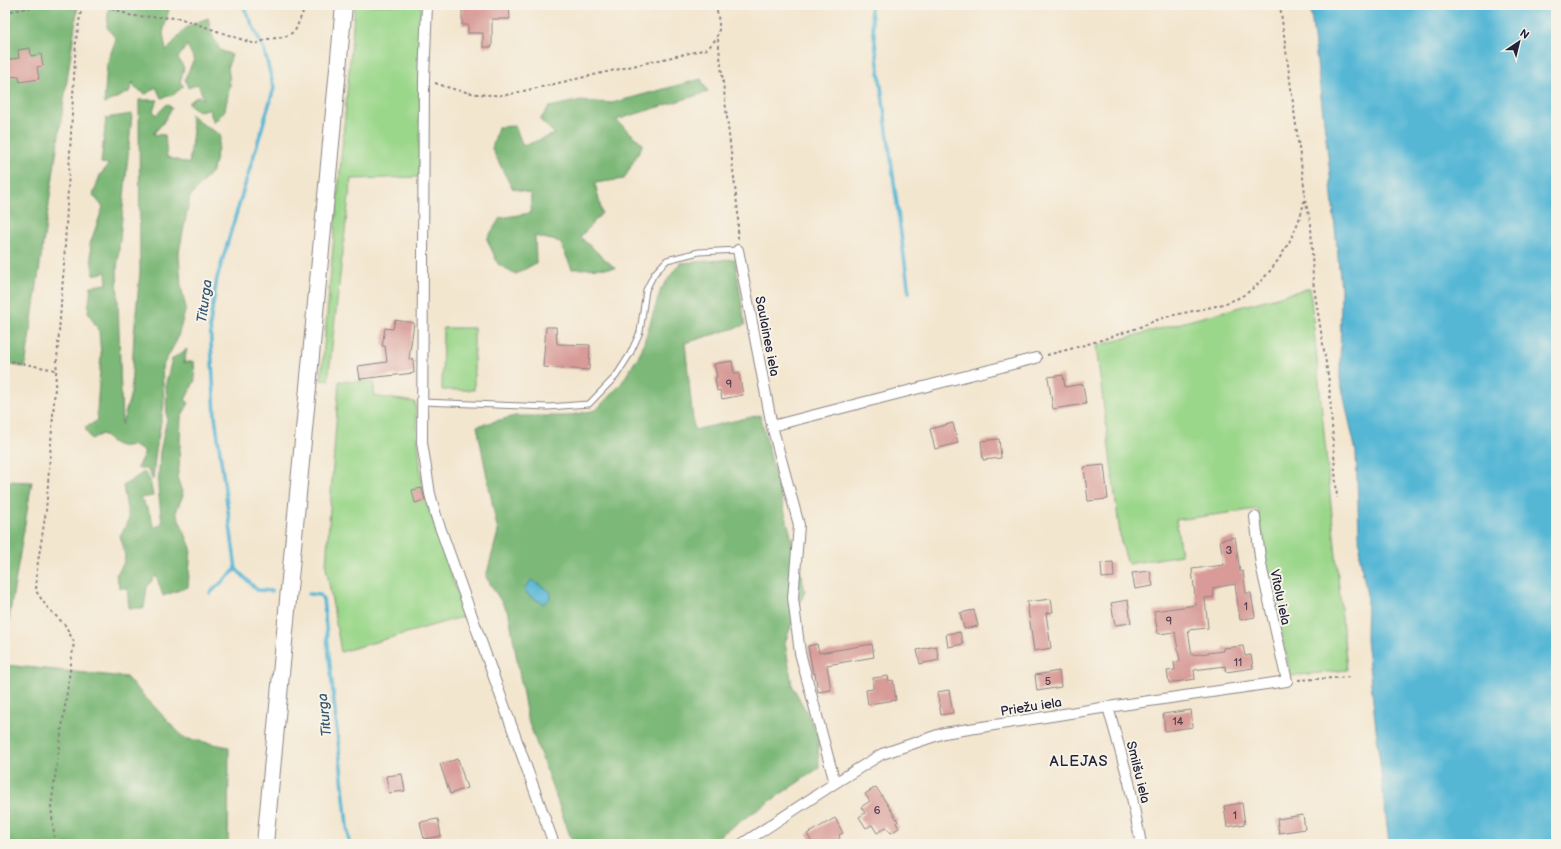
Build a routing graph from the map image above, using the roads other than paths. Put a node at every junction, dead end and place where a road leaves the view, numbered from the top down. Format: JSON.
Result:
{"nodes":[{"id":1,"x":344,"y":5,"type":"edge"},
{"id":2,"x":427,"y":5,"type":"edge"},
{"id":3,"x":738,"y":250,"type":"joint"},
{"id":4,"x":1036,"y":358,"type":"road end"},
{"id":5,"x":423,"y":402,"type":"junction"},
{"id":6,"x":772,"y":426,"type":"junction"},
{"id":7,"x":1254,"y":517,"type":"dead end"},
{"id":8,"x":1287,"y":681,"type":"joint"},
{"id":9,"x":1108,"y":706,"type":"junction"},
{"id":10,"x":835,"y":783,"type":"junction"},
{"id":11,"x":265,"y":844,"type":"edge"},
{"id":12,"x":554,"y":844,"type":"edge"},
{"id":13,"x":742,"y":844,"type":"edge"},
{"id":14,"x":1141,"y":844,"type":"edge"}],
"edges":[{"from":1,"to":11,"type":"main road"},
{"from":2,"to":5,"type":"street"},
{"from":3,"to":5,"type":"lane"},
{"from":3,"to":6,"type":"street","name":"Saulaines iela"},
{"from":4,"to":6,"type":"street"},
{"from":5,"to":12,"type":"street"},
{"from":6,"to":10,"type":"street","name":"Saulaines iela"},
{"from":7,"to":8,"type":"street","name":"Vītolu iela"},
{"from":8,"to":9,"type":"street","name":"Priežu iela"},
{"from":9,"to":10,"type":"street","name":"Priežu iela"},
{"from":9,"to":14,"type":"street","name":"Smilšu iela"},
{"from":10,"to":13,"type":"street","name":"Priežu iela"}]}
